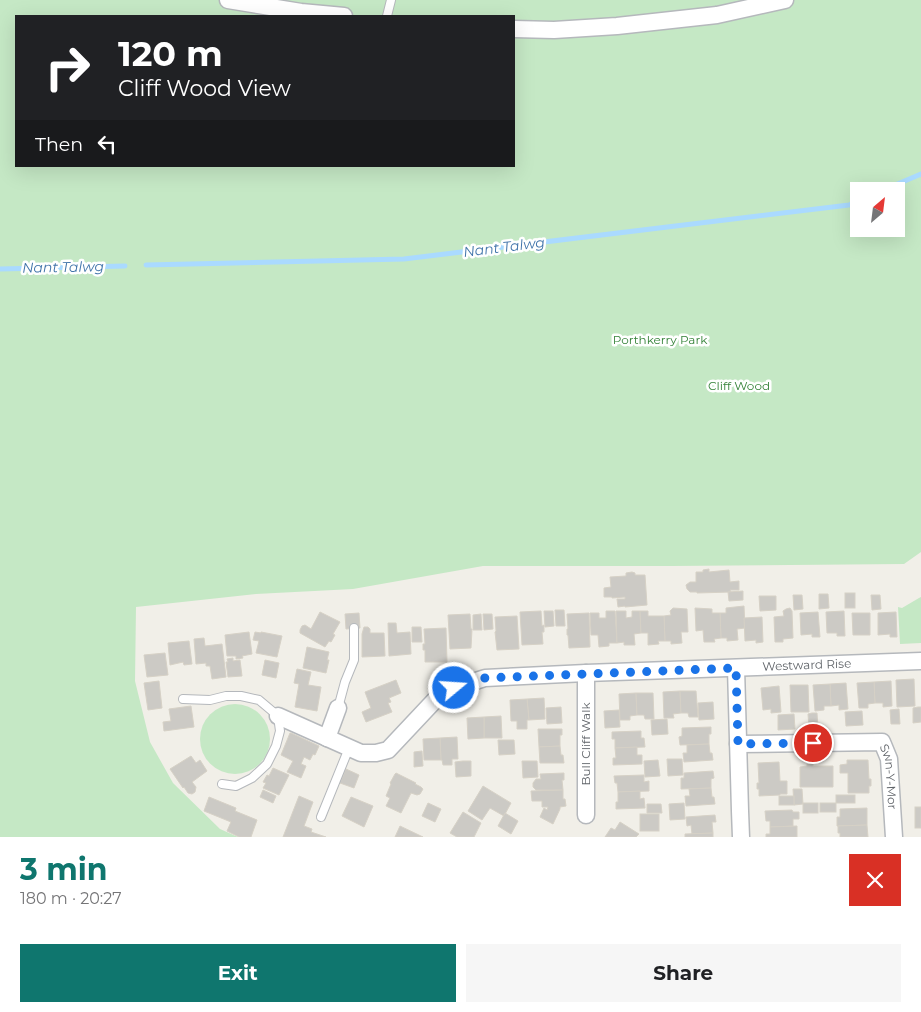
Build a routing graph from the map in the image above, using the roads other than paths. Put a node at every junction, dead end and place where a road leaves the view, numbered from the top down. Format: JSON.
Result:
{"nodes":[{"id":1,"x":228,"y":0,"type":"edge"},
{"id":2,"x":390,"y":0,"type":"edge"},
{"id":3,"x":785,"y":0,"type":"edge"},
{"id":4,"x":334,"y":15,"type":"edge"},
{"id":5,"x":387,"y":15,"type":"edge"},
{"id":6,"x":515,"y":29,"type":"edge"},
{"id":7,"x":354,"y":628,"type":"dead end"},
{"id":8,"x":921,"y":661,"type":"edge"},
{"id":9,"x":736,"y":668,"type":"junction"},
{"id":10,"x":586,"y":673,"type":"junction"},
{"id":11,"x":183,"y":700,"type":"dead end"},
{"id":12,"x":338,"y":708,"type":"joint"},
{"id":13,"x":278,"y":716,"type":"junction"},
{"id":14,"x":327,"y":738,"type":"junction"},
{"id":15,"x":738,"y":744,"type":"junction"},
{"id":16,"x":349,"y":748,"type":"junction"},
{"id":17,"x":222,"y":784,"type":"dead end"},
{"id":18,"x":586,"y":815,"type":"dead end"},
{"id":19,"x":322,"y":817,"type":"dead end"},
{"id":20,"x":741,"y":837,"type":"edge"},
{"id":21,"x":894,"y":837,"type":"edge"}],
"edges":[{"from":1,"to":4,"type":"street"},
{"from":2,"to":5,"type":"lane"},
{"from":3,"to":6,"type":"street"},
{"from":7,"to":12,"type":"lane"},
{"from":8,"to":9,"type":"street","name":"Westward Rise"},
{"from":9,"to":10,"type":"street","name":"Westward Rise"},
{"from":9,"to":15,"type":"street"},
{"from":10,"to":16,"type":"street","name":"Westward Rise"},
{"from":10,"to":18,"type":"street","name":"Bull Cliff Walk"},
{"from":11,"to":13,"type":"lane"},
{"from":12,"to":14,"type":"street"},
{"from":13,"to":14,"type":"street","name":"Westward Rise"},
{"from":13,"to":17,"type":"lane"},
{"from":14,"to":16,"type":"street","name":"Westward Rise"},
{"from":15,"to":20,"type":"street"},
{"from":15,"to":21,"type":"street","name":"Swn-Y-Mor"},
{"from":16,"to":19,"type":"lane"}]}
